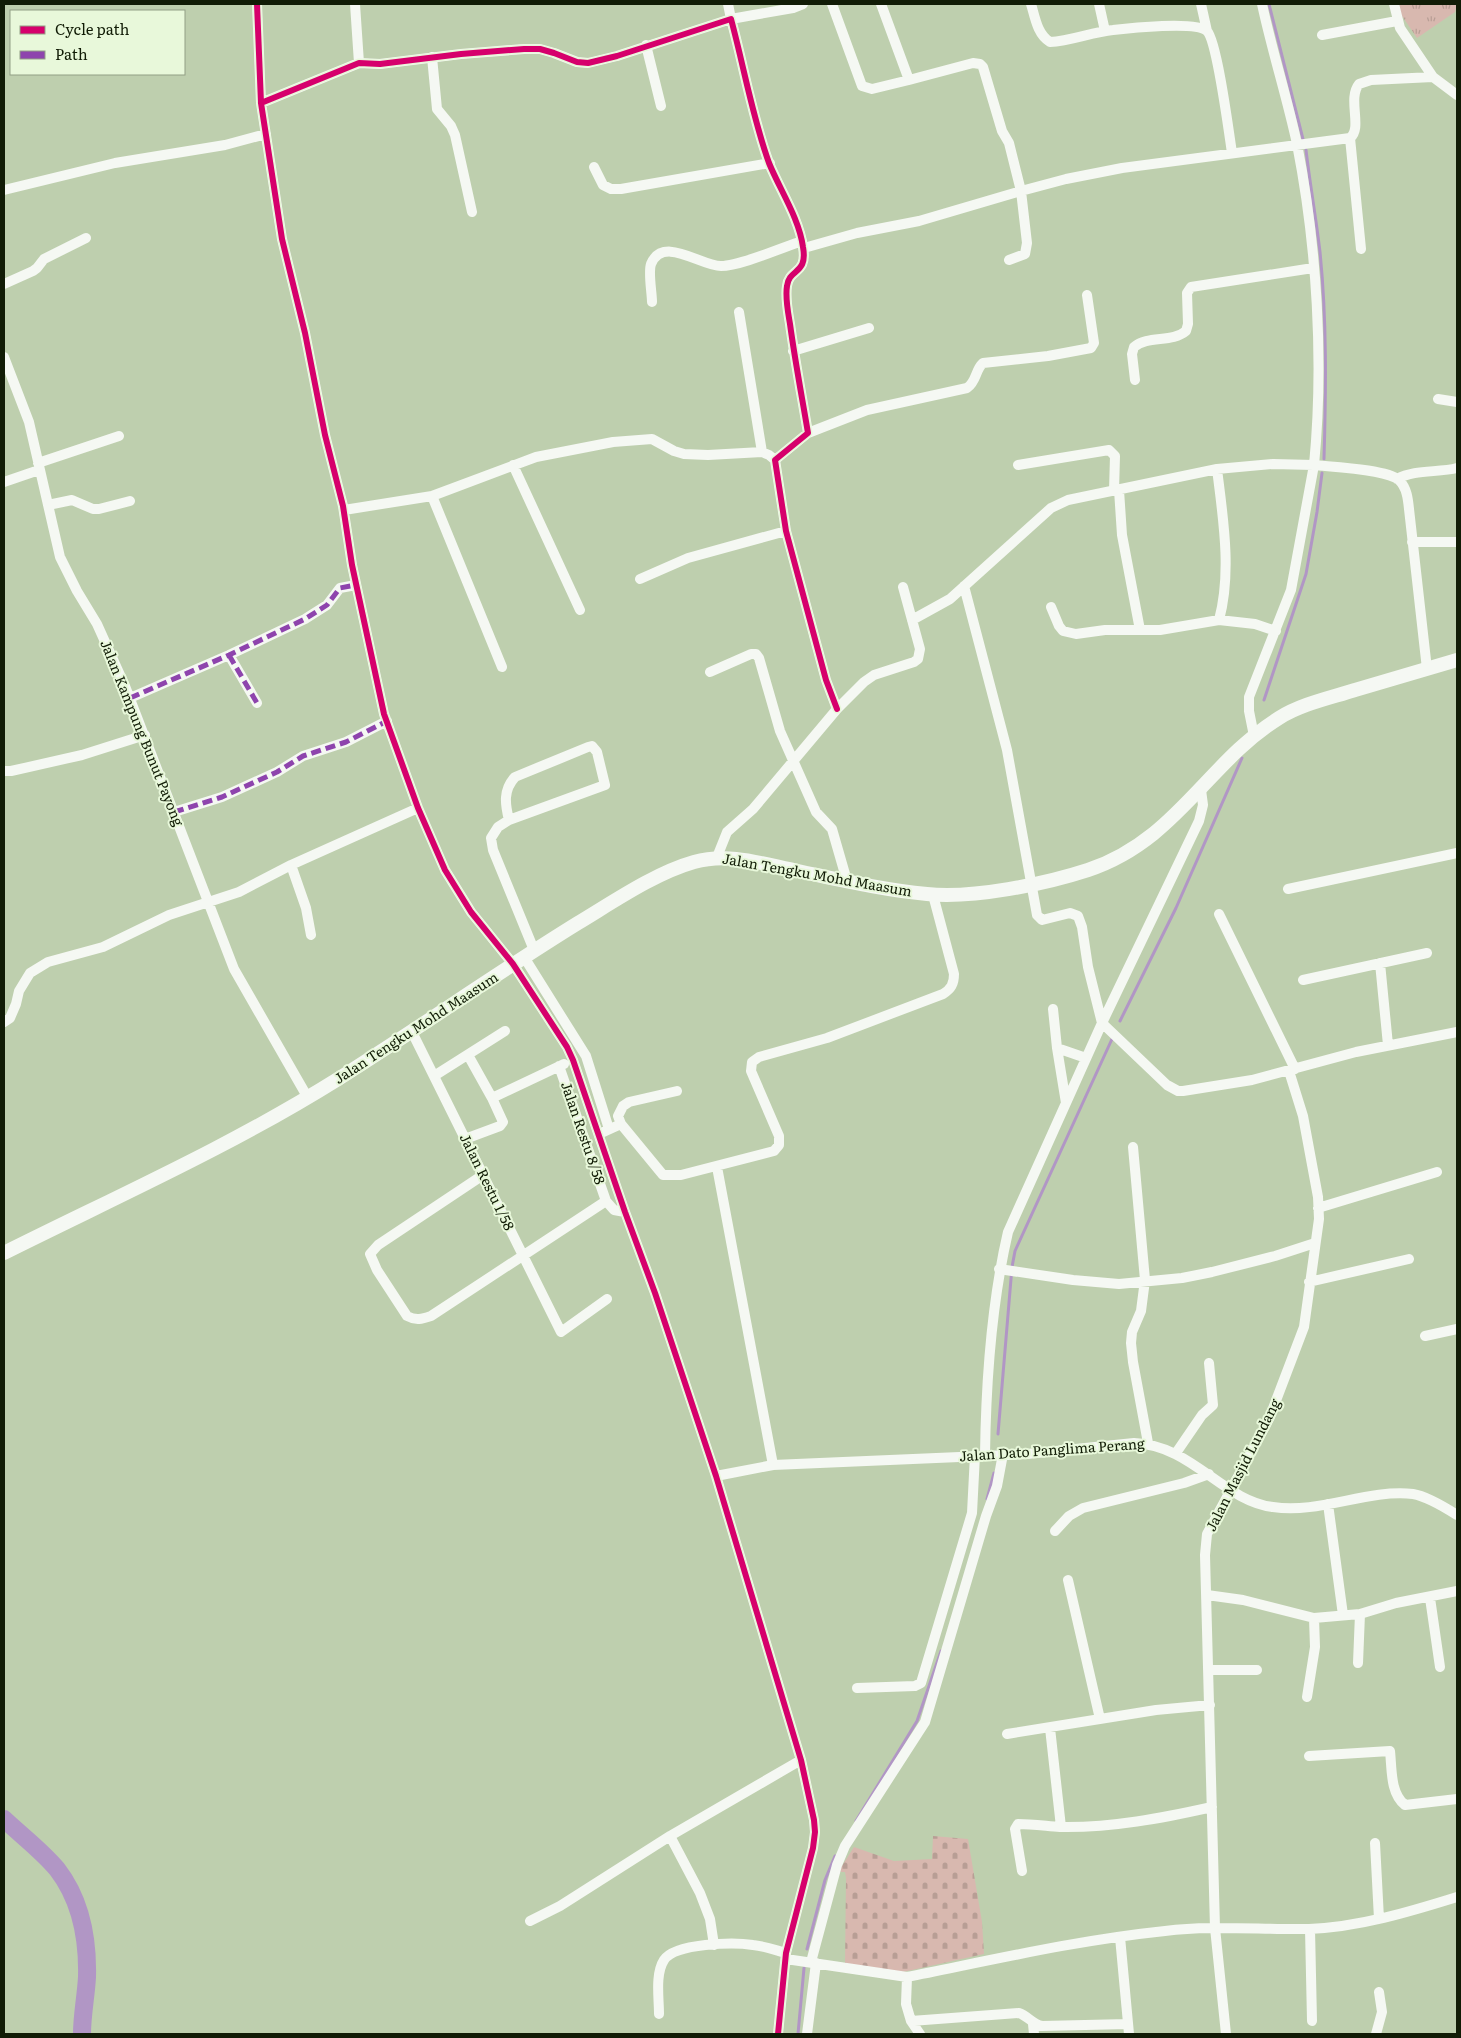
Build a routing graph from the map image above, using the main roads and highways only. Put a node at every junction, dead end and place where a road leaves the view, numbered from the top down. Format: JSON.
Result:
{"nodes":[{"id":1,"x":1457,"y":660,"type":"edge"},
{"id":2,"x":4,"y":1253,"type":"edge"}],
"edges":[{"from":1,"to":2,"type":"main road","name":"Jalan Tengku Mohd Maasum"}]}
